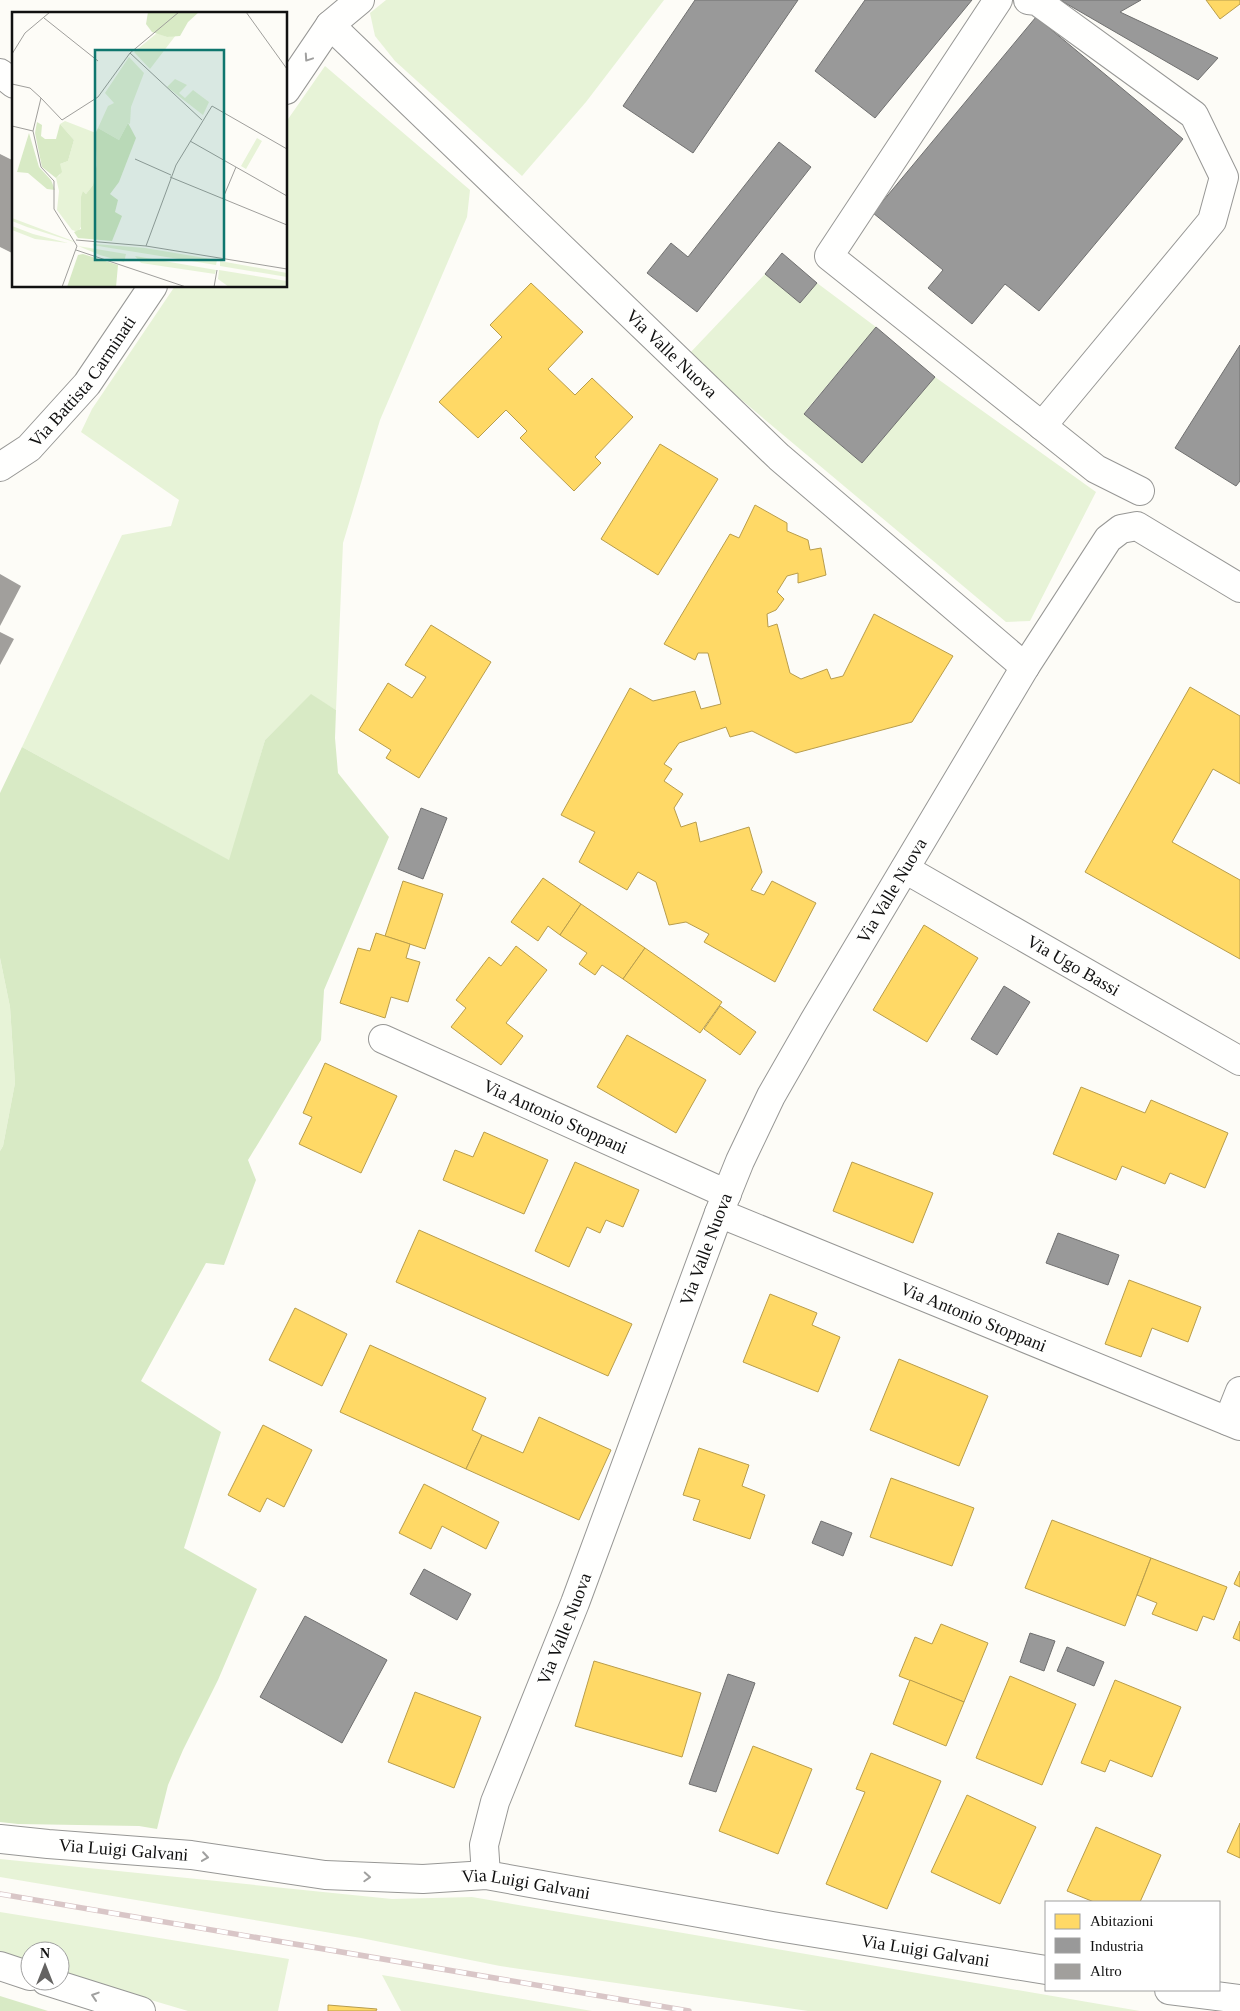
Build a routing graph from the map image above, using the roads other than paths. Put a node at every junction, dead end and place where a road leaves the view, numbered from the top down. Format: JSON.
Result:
{"nodes":[{"id":1,"x":360,"y":0,"type":"edge"},
{"id":2,"x":998,"y":0,"type":"edge"},
{"id":3,"x":1028,"y":0,"type":"edge"},
{"id":4,"x":330,"y":25,"type":"junction"},
{"id":5,"x":0,"y":73,"type":"edge"},
{"id":6,"x":12,"y":82,"type":"edge"},
{"id":7,"x":288,"y":87,"type":"edge"},
{"id":8,"x":152,"y":288,"type":"edge"},
{"id":9,"x":1042,"y":426,"type":"junction"},
{"id":10,"x":0,"y":467,"type":"edge"},
{"id":11,"x":1140,"y":491,"type":"dead end"},
{"id":12,"x":1240,"y":588,"type":"edge"},
{"id":13,"x":1025,"y":667,"type":"junction"},
{"id":14,"x":905,"y":870,"type":"junction"},
{"id":15,"x":383,"y":1039,"type":"dead end"},
{"id":16,"x":1240,"y":1062,"type":"edge"},
{"id":17,"x":723,"y":1204,"type":"junction"},
{"id":18,"x":1240,"y":1391,"type":"edge"},
{"id":19,"x":1234,"y":1424,"type":"edge"},
{"id":20,"x":0,"y":1838,"type":"edge"},
{"id":21,"x":486,"y":1875,"type":"junction"},
{"id":22,"x":0,"y":1966,"type":"edge"},
{"id":23,"x":1045,"y":1970,"type":"edge"},
{"id":24,"x":20,"y":1973,"type":"edge"},
{"id":25,"x":70,"y":1989,"type":"edge"},
{"id":26,"x":1179,"y":1998,"type":"edge"},
{"id":27,"x":1240,"y":1999,"type":"edge"},
{"id":28,"x":141,"y":2011,"type":"edge"}],
"edges":[{"from":1,"to":4,"type":"street"},
{"from":2,"to":9,"type":"street"},
{"from":3,"to":9,"type":"street"},
{"from":4,"to":7,"type":"street","one_way":true},
{"from":4,"to":13,"type":"street","name":"Via Valle Nuova"},
{"from":5,"to":6,"type":"street"},
{"from":8,"to":10,"type":"street","name":"Via Battista Carminati"},
{"from":9,"to":11,"type":"street"},
{"from":12,"to":13,"type":"street","name":"Via Valle Nuova"},
{"from":13,"to":14,"type":"street","name":"Via Valle Nuova"},
{"from":14,"to":16,"type":"street","name":"Via Ugo Bassi"},
{"from":14,"to":17,"type":"street","name":"Via Valle Nuova"},
{"from":15,"to":17,"type":"street","name":"Via Antonio Stoppani"},
{"from":17,"to":19,"type":"street","name":"Via Antonio Stoppani"},
{"from":17,"to":21,"type":"street","name":"Via Valle Nuova"},
{"from":18,"to":19,"type":"street","name":"Via Antonio Stoppani"},
{"from":20,"to":21,"type":"street","name":"Via Luigi Galvani","one_way":true},
{"from":21,"to":23,"type":"street","name":"Via Luigi Galvani"},
{"from":22,"to":24,"type":"street"},
{"from":28,"to":25,"type":"street","one_way":true},
{"from":26,"to":27,"type":"street"}]}
